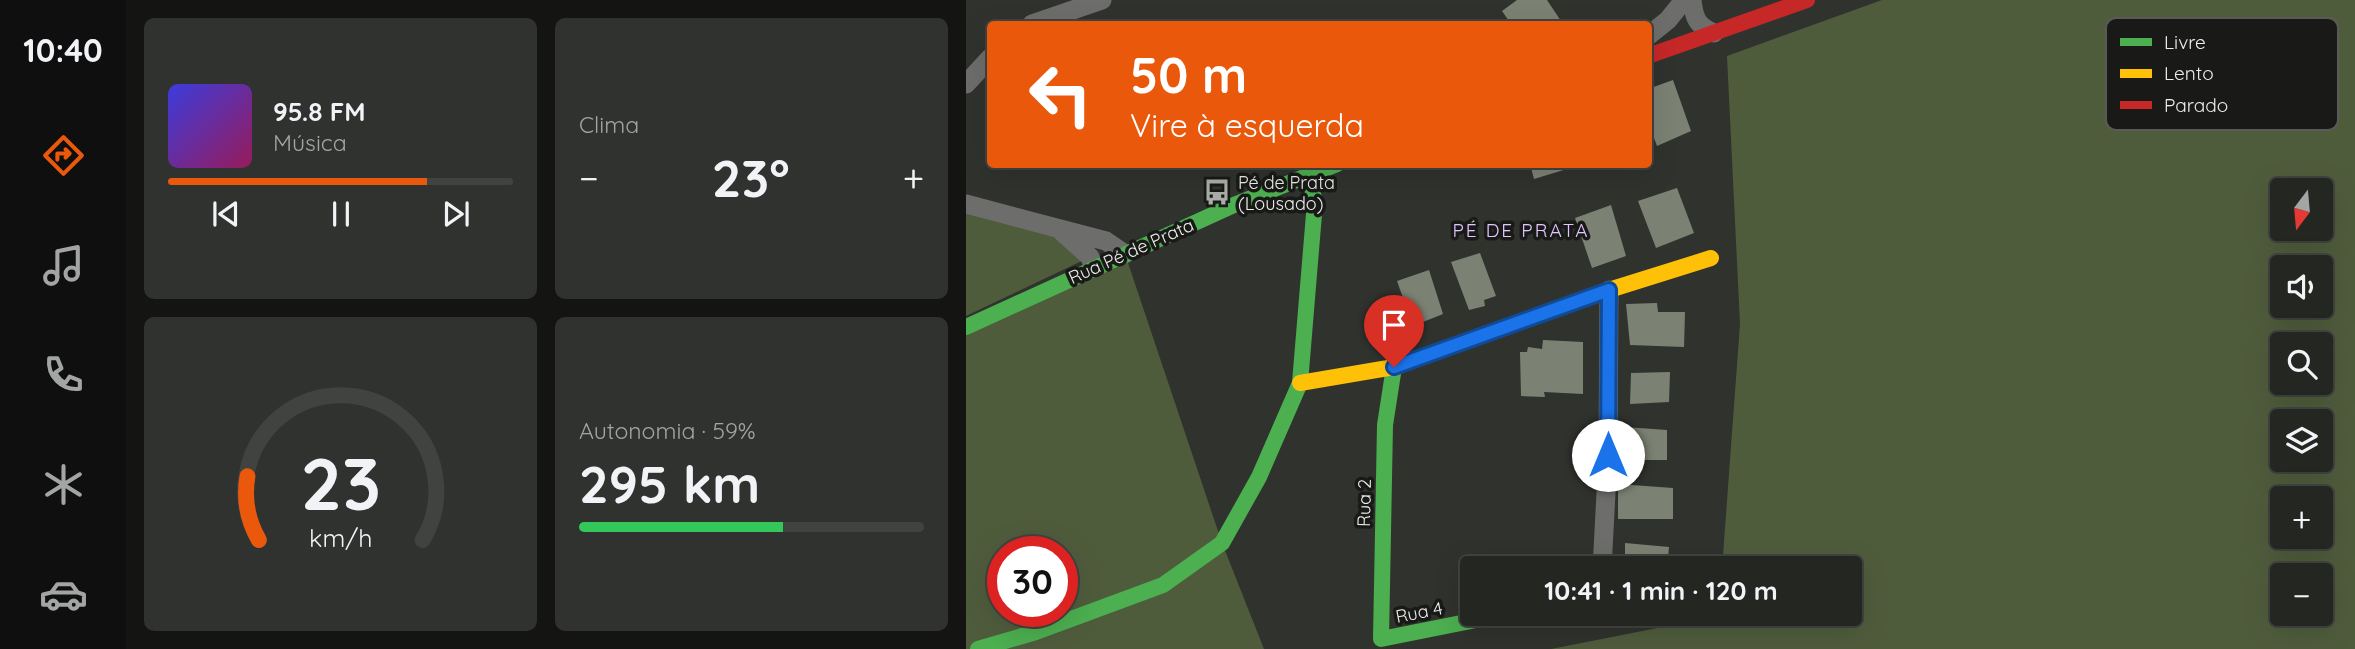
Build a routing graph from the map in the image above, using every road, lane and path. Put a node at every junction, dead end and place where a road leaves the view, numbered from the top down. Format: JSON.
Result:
{"nodes":[{"id":1,"x":1102,"y":0,"type":"edge"},
{"id":2,"x":1684,"y":0,"type":"edge"},
{"id":3,"x":1692,"y":0,"type":"edge"},
{"id":4,"x":1807,"y":0,"type":"edge"},
{"id":5,"x":1041,"y":21,"type":"edge"},
{"id":6,"x":1652,"y":33,"type":"edge"},
{"id":7,"x":1714,"y":33,"type":"junction"},
{"id":8,"x":1652,"y":56,"type":"edge"},
{"id":9,"x":987,"y":61,"type":"edge"},
{"id":10,"x":966,"y":84,"type":"edge"},
{"id":11,"x":1328,"y":168,"type":"edge"},
{"id":12,"x":1309,"y":176,"type":"junction"},
{"id":13,"x":966,"y":204,"type":"edge"},
{"id":14,"x":1059,"y":229,"type":"junction"},
{"id":15,"x":1125,"y":254,"type":"junction"},
{"id":16,"x":1711,"y":258,"type":"dead end"},
{"id":17,"x":1094,"y":268,"type":"junction"},
{"id":18,"x":1609,"y":290,"type":"junction"},
{"id":19,"x":966,"y":327,"type":"edge"},
{"id":20,"x":1394,"y":367,"type":"junction"},
{"id":21,"x":1300,"y":383,"type":"junction"},
{"id":22,"x":1603,"y":556,"type":"edge"},
{"id":23,"x":1460,"y":623,"type":"edge"},
{"id":24,"x":1381,"y":639,"type":"joint"},
{"id":25,"x":978,"y":649,"type":"edge"}],
"edges":[{"from":1,"to":5,"type":"street"},
{"from":2,"to":6,"type":"street"},
{"from":3,"to":7,"type":"street"},
{"from":4,"to":7,"type":"street"},
{"from":7,"to":8,"type":"street"},
{"from":9,"to":10,"type":"street"},
{"from":11,"to":12,"type":"street","name":"Rua Pé de Prata"},
{"from":12,"to":15,"type":"street","name":"Rua Pé de Prata"},
{"from":12,"to":21,"type":"street"},
{"from":13,"to":14,"type":"street"},
{"from":14,"to":15,"type":"street"},
{"from":14,"to":17,"type":"street"},
{"from":15,"to":17,"type":"street","name":"Rua Pé de Prata"},
{"from":16,"to":18,"type":"street"},
{"from":17,"to":19,"type":"street","name":"Rua Pé de Prata"},
{"from":18,"to":20,"type":"street"},
{"from":18,"to":22,"type":"street"},
{"from":20,"to":21,"type":"street"},
{"from":20,"to":24,"type":"street","name":"Rua 2"},
{"from":21,"to":25,"type":"street"},
{"from":23,"to":24,"type":"street","name":"Rua 4"}]}
